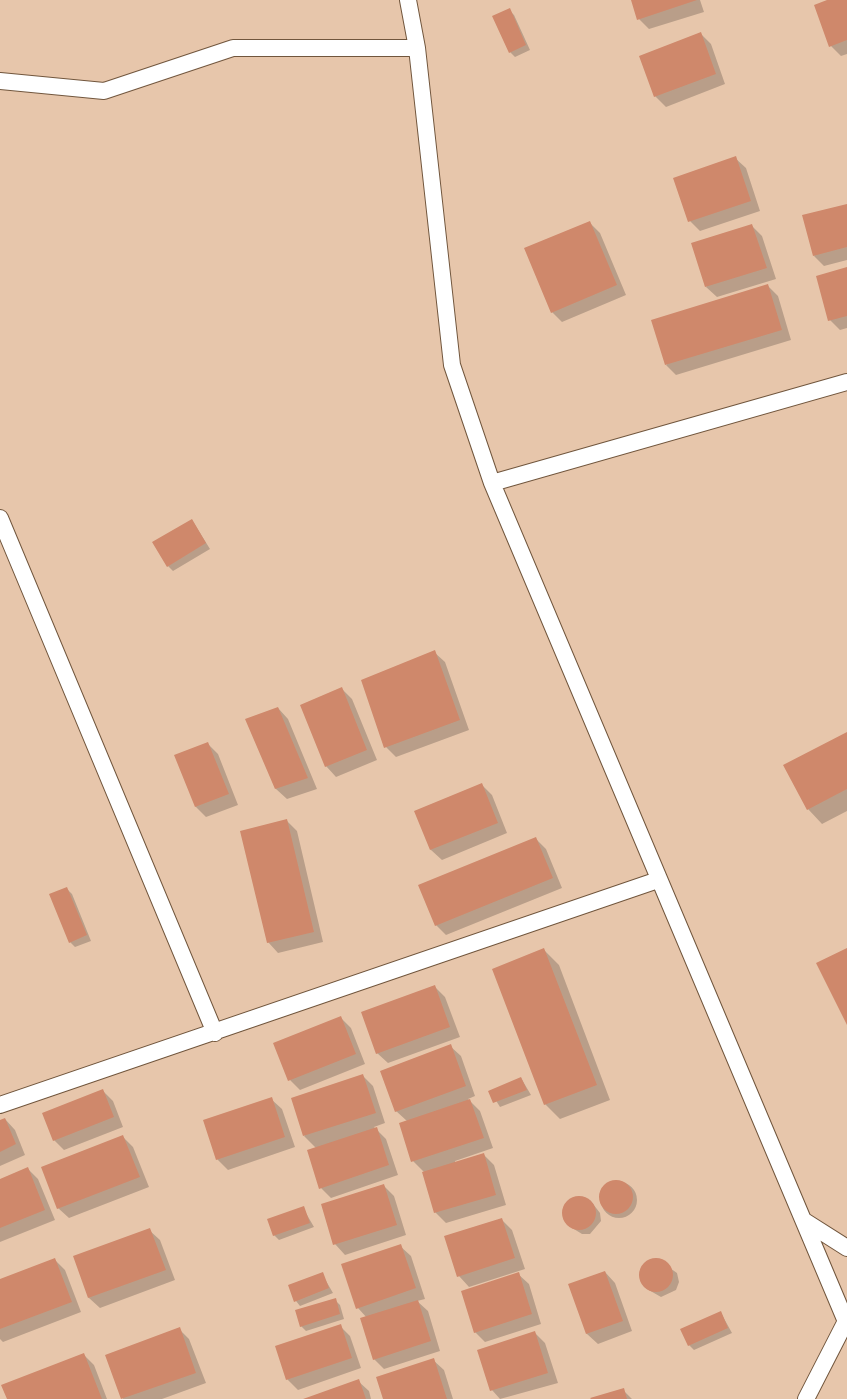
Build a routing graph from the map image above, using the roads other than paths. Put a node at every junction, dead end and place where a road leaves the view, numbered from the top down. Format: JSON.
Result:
{"nodes":[{"id":1,"x":408,"y":0,"type":"edge"},
{"id":2,"x":417,"y":48,"type":"junction"},
{"id":3,"x":0,"y":81,"type":"edge"},
{"id":4,"x":847,"y":382,"type":"edge"},
{"id":5,"x":492,"y":483,"type":"junction"},
{"id":6,"x":0,"y":518,"type":"edge"},
{"id":7,"x":658,"y":880,"type":"junction"},
{"id":8,"x":215,"y":1033,"type":"junction"},
{"id":9,"x":0,"y":1105,"type":"edge"},
{"id":10,"x":803,"y":1220,"type":"junction"},
{"id":11,"x":847,"y":1248,"type":"edge"},
{"id":12,"x":846,"y":1322,"type":"edge"},
{"id":13,"x":806,"y":1399,"type":"edge"}],
"edges":[{"from":1,"to":2,"type":"lane"},
{"from":2,"to":3,"type":"lane"},
{"from":2,"to":5,"type":"lane"},
{"from":4,"to":5,"type":"lane"},
{"from":5,"to":7,"type":"lane"},
{"from":6,"to":8,"type":"lane"},
{"from":7,"to":8,"type":"lane"},
{"from":7,"to":10,"type":"lane"},
{"from":8,"to":9,"type":"lane"},
{"from":10,"to":11,"type":"lane"},
{"from":10,"to":12,"type":"lane"},
{"from":12,"to":13,"type":"lane"}]}
